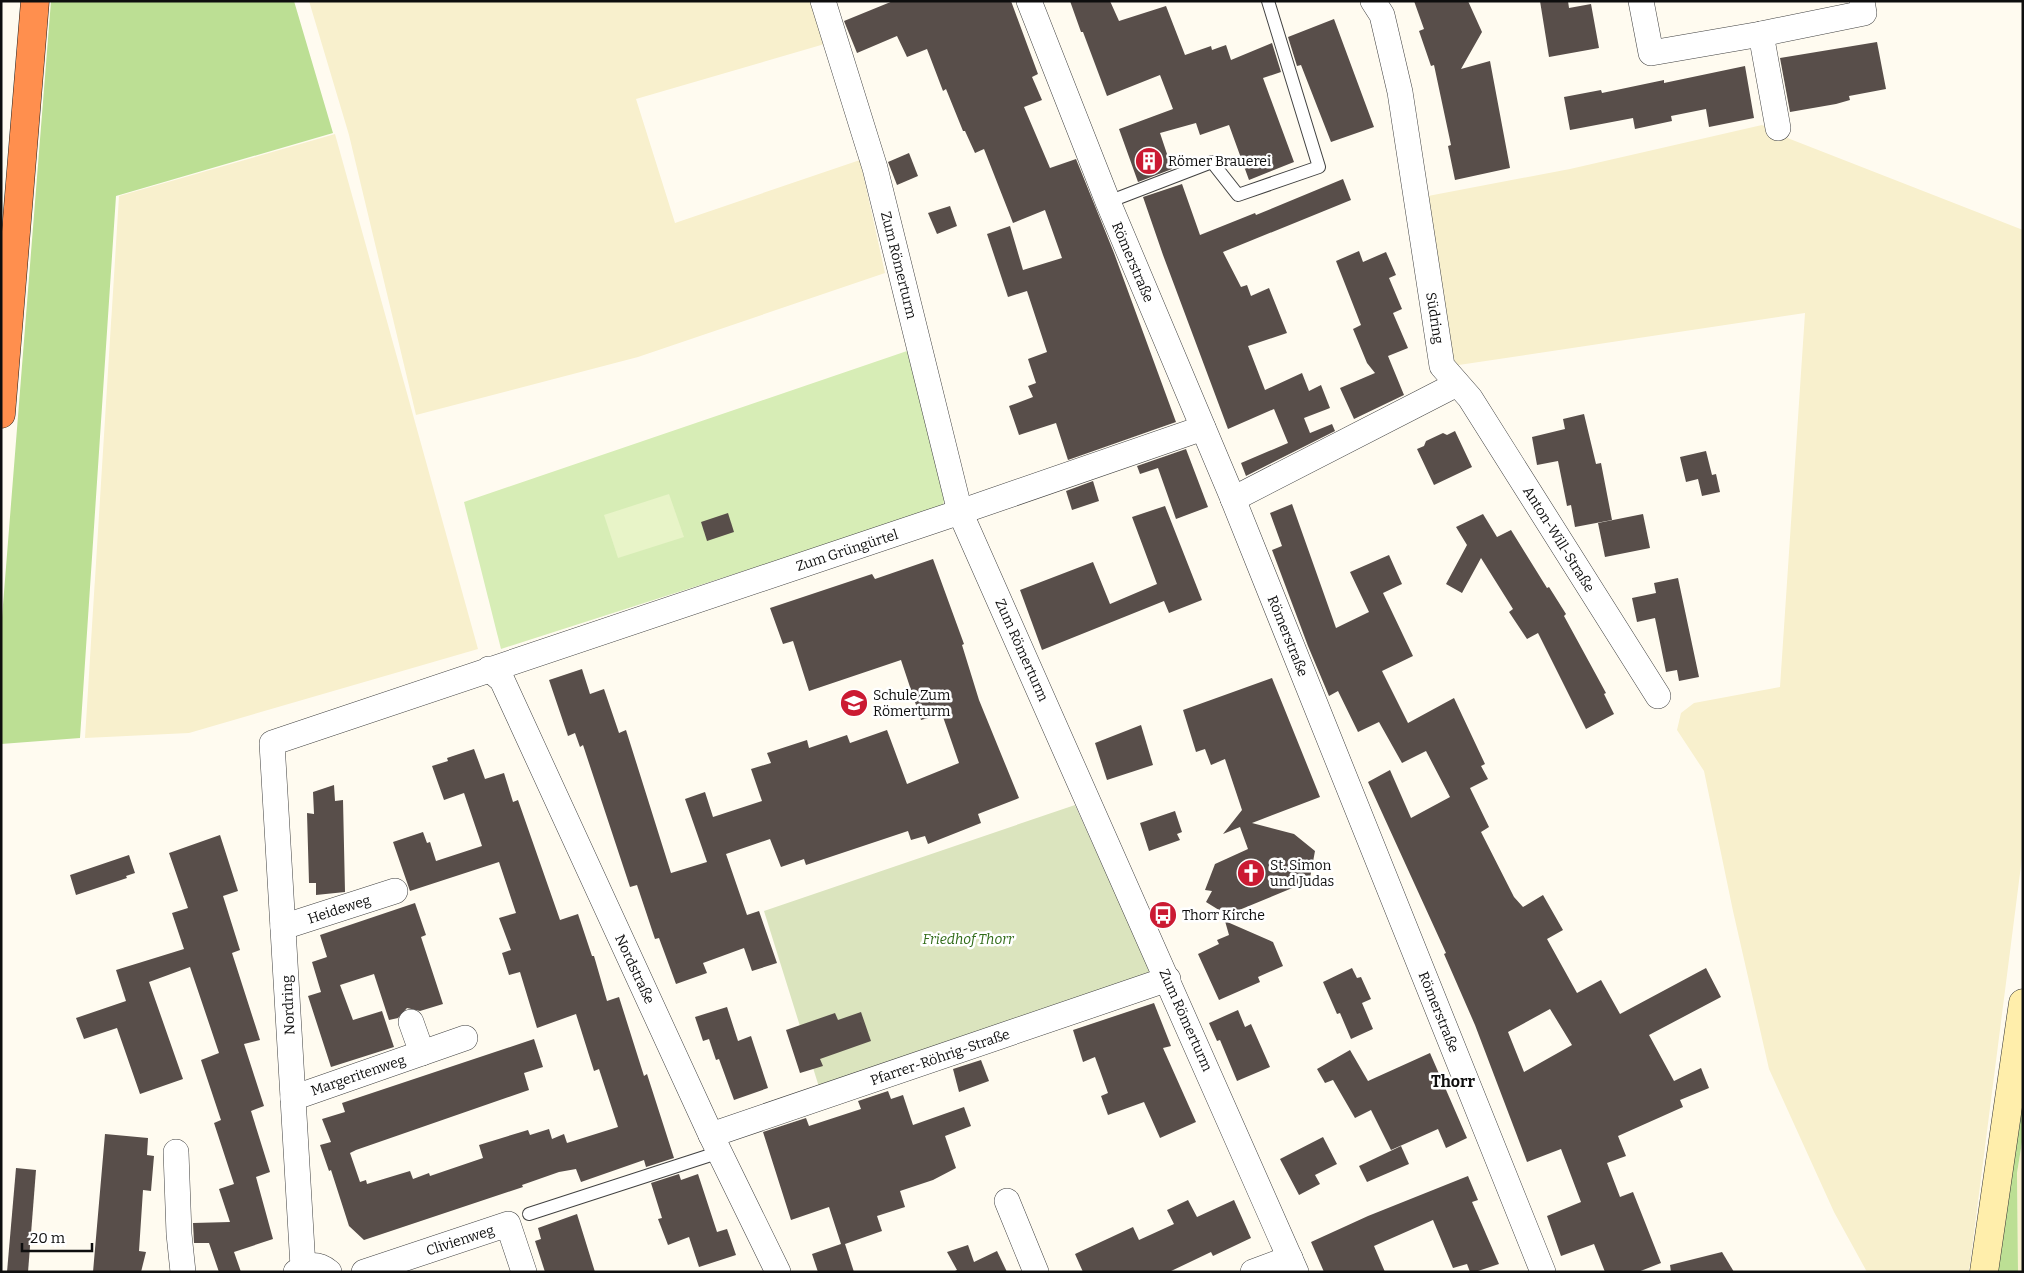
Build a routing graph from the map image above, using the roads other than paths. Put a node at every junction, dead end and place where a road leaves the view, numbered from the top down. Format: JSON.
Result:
{"nodes":[{"id":1,"x":35,"y":1,"type":"edge"},
{"id":2,"x":823,"y":1,"type":"edge"},
{"id":3,"x":1029,"y":1,"type":"edge"},
{"id":4,"x":1268,"y":1,"type":"edge"},
{"id":5,"x":1373,"y":1,"type":"edge"},
{"id":6,"x":1641,"y":1,"type":"edge"},
{"id":7,"x":1862,"y":1,"type":"edge"},
{"id":8,"x":1761,"y":34,"type":"junction"},
{"id":9,"x":1778,"y":128,"type":"dead end"},
{"id":10,"x":1108,"y":202,"type":"junction"},
{"id":11,"x":1457,"y":384,"type":"junction"},
{"id":12,"x":1,"y":414,"type":"edge"},
{"id":13,"x":1203,"y":428,"type":"junction"},
{"id":14,"x":1232,"y":499,"type":"junction"},
{"id":15,"x":960,"y":512,"type":"junction"},
{"id":16,"x":489,"y":669,"type":"junction"},
{"id":17,"x":1658,"y":696,"type":"dead end"},
{"id":18,"x":272,"y":743,"type":"joint"},
{"id":19,"x":395,"y":890,"type":"dead end"},
{"id":20,"x":283,"y":927,"type":"junction"},
{"id":21,"x":1168,"y":979,"type":"junction"},
{"id":22,"x":2023,"y":1004,"type":"edge"},
{"id":23,"x":411,"y":1022,"type":"dead end"},
{"id":24,"x":465,"y":1038,"type":"dead end"},
{"id":25,"x":422,"y":1053,"type":"junction"},
{"id":26,"x":293,"y":1098,"type":"junction"},
{"id":27,"x":715,"y":1143,"type":"junction"},
{"id":28,"x":176,"y":1152,"type":"dead end"},
{"id":29,"x":1007,"y":1200,"type":"dead end"},
{"id":30,"x":529,"y":1214,"type":"dead end"},
{"id":31,"x":1293,"y":1265,"type":"edge"},
{"id":32,"x":300,"y":1269,"type":"edge"},
{"id":33,"x":183,"y":1272,"type":"edge"},
{"id":34,"x":329,"y":1272,"type":"edge"},
{"id":35,"x":364,"y":1272,"type":"edge"},
{"id":36,"x":524,"y":1272,"type":"edge"},
{"id":37,"x":778,"y":1272,"type":"edge"},
{"id":38,"x":1036,"y":1272,"type":"edge"},
{"id":39,"x":1253,"y":1272,"type":"edge"},
{"id":40,"x":1543,"y":1272,"type":"edge"},
{"id":41,"x":1984,"y":1272,"type":"edge"}],
"edges":[{"from":1,"to":12,"type":"highway"},
{"from":2,"to":15,"type":"street","name":"Zum Römerturm"},
{"from":3,"to":10,"type":"street","name":"Römerstraße"},
{"from":4,"to":10,"type":"lane"},
{"from":5,"to":11,"type":"street","name":"Südring"},
{"from":6,"to":8,"type":"street"},
{"from":7,"to":8,"type":"street"},
{"from":8,"to":9,"type":"street"},
{"from":10,"to":13,"type":"street","name":"Römerstraße"},
{"from":11,"to":14,"type":"street"},
{"from":11,"to":17,"type":"street","name":"Anton-Will-Straße"},
{"from":13,"to":14,"type":"street","name":"Römerstraße"},
{"from":13,"to":15,"type":"street","name":"Zum Grüngürtel"},
{"from":14,"to":40,"type":"street","name":"Römerstraße"},
{"from":15,"to":16,"type":"street","name":"Zum Grüngürtel"},
{"from":15,"to":21,"type":"street","name":"Zum Römerturm"},
{"from":16,"to":18,"type":"street","name":"Zum Grüngürtel"},
{"from":16,"to":27,"type":"street","name":"Nordstraße"},
{"from":18,"to":20,"type":"street","name":"Nordring"},
{"from":19,"to":20,"type":"street","name":"Heideweg"},
{"from":20,"to":26,"type":"street","name":"Nordring"},
{"from":21,"to":27,"type":"street","name":"Pfarrer-Röhrig-Straße"},
{"from":21,"to":31,"type":"street","name":"Zum Römerturm"},
{"from":22,"to":41,"type":"main road"},
{"from":23,"to":25,"type":"street","name":"Margeritenweg"},
{"from":24,"to":25,"type":"street","name":"Margeritenweg"},
{"from":25,"to":26,"type":"street","name":"Margeritenweg"},
{"from":26,"to":32,"type":"street","name":"Nordring"},
{"from":27,"to":30,"type":"lane"},
{"from":27,"to":37,"type":"street","name":"Nordstraße"},
{"from":28,"to":33,"type":"street"},
{"from":29,"to":38,"type":"street"},
{"from":31,"to":39,"type":"street"},
{"from":32,"to":34,"type":"street"},
{"from":35,"to":36,"type":"street","name":"Clivienweg"}]}
